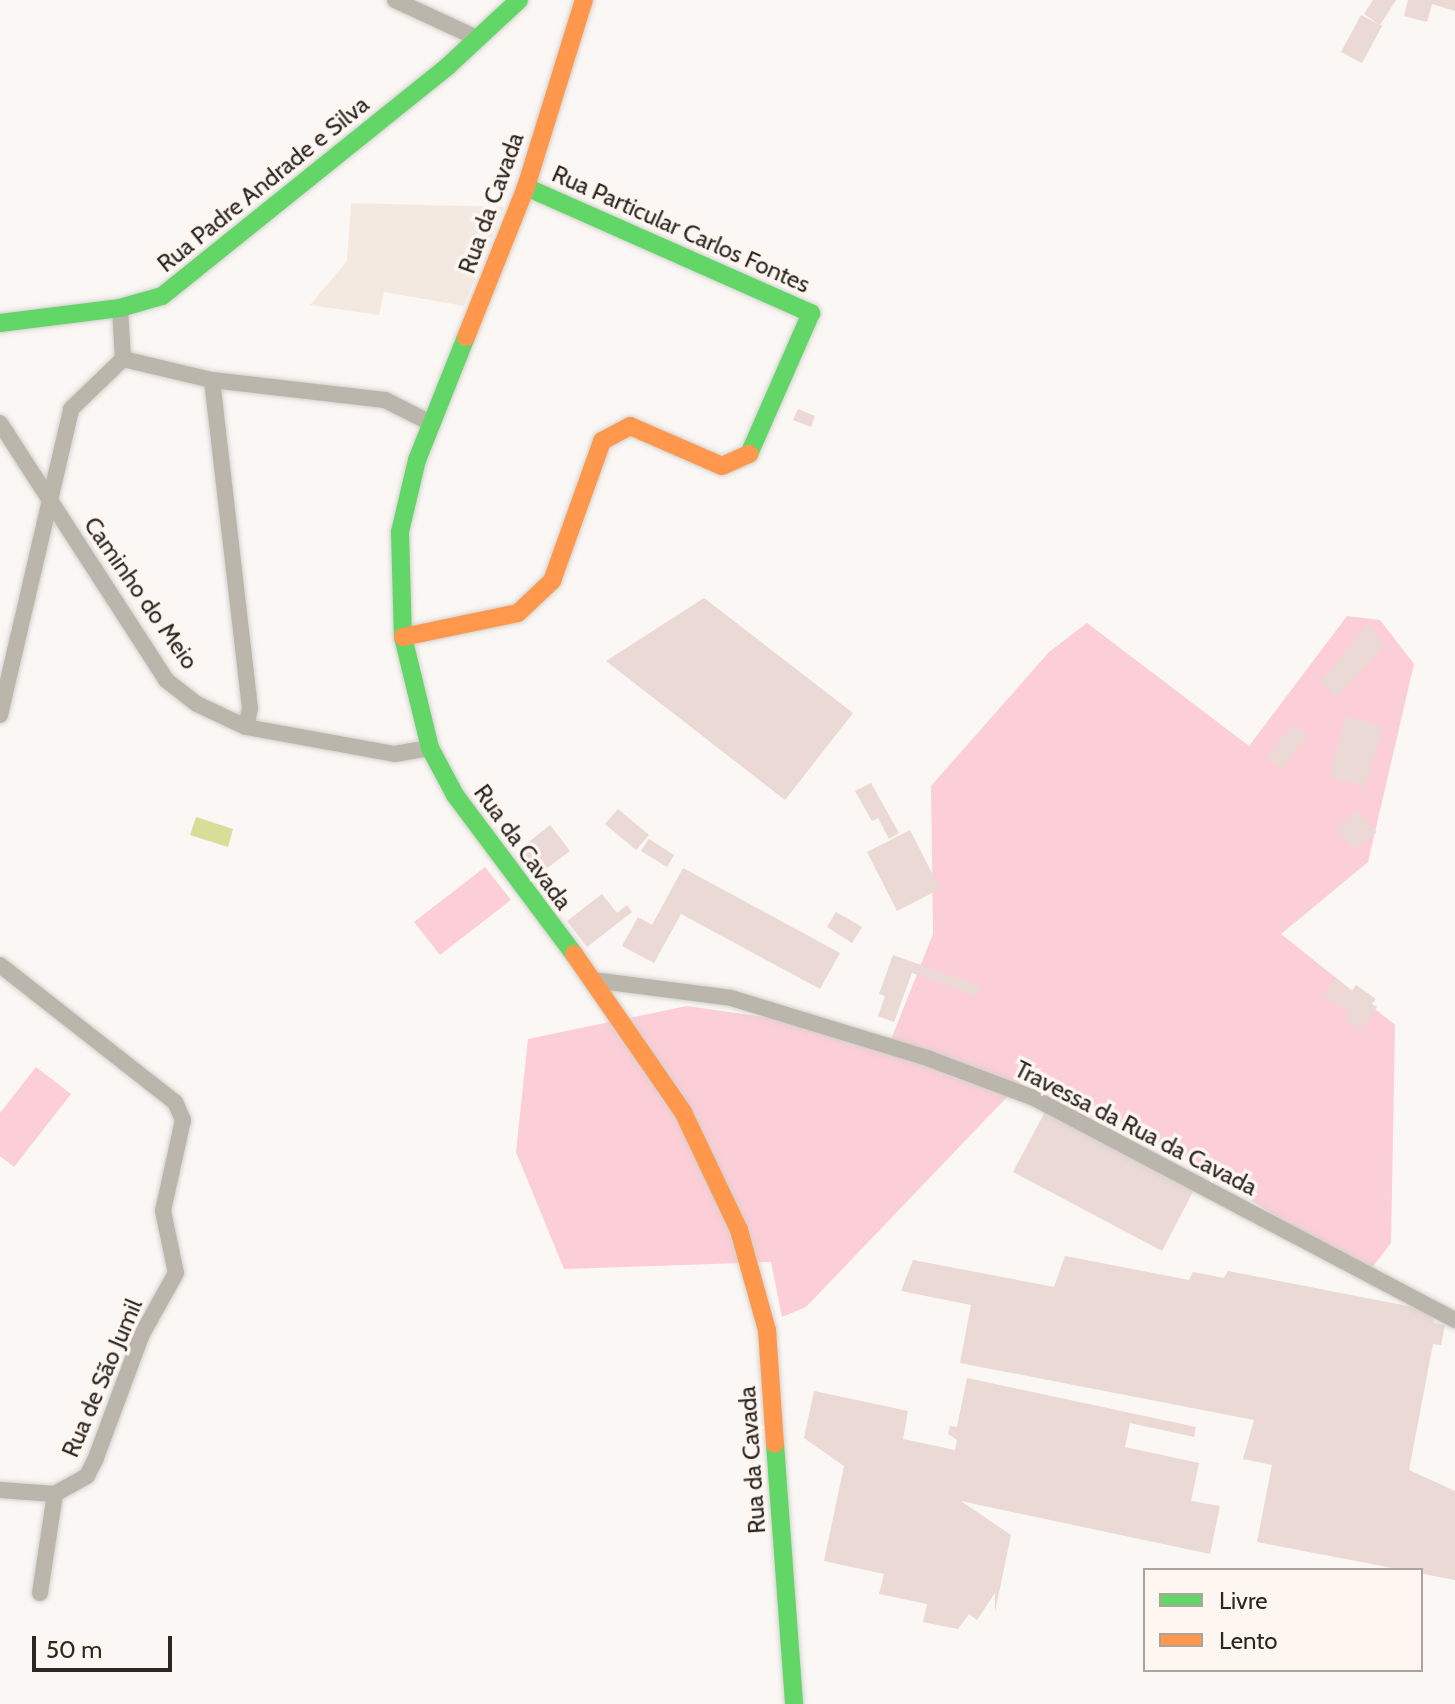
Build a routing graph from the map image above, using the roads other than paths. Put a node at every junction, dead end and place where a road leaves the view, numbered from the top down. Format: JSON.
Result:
{"nodes":[{"id":1,"x":395,"y":0,"type":"edge"},
{"id":2,"x":519,"y":0,"type":"edge"},
{"id":3,"x":584,"y":0,"type":"edge"},
{"id":4,"x":477,"y":38,"type":"junction"},
{"id":5,"x":526,"y":187,"type":"junction"},
{"id":6,"x":120,"y":308,"type":"junction"},
{"id":7,"x":0,"y":323,"type":"edge"},
{"id":8,"x":123,"y":359,"type":"junction"},
{"id":9,"x":212,"y":380,"type":"junction"},
{"id":10,"x":0,"y":423,"type":"edge"},
{"id":11,"x":431,"y":423,"type":"junction"},
{"id":12,"x":50,"y":503,"type":"junction"},
{"id":13,"x":403,"y":637,"type":"junction"},
{"id":14,"x":0,"y":715,"type":"edge"},
{"id":15,"x":246,"y":727,"type":"junction"},
{"id":16,"x":430,"y":748,"type":"junction"},
{"id":17,"x":0,"y":965,"type":"edge"},
{"id":18,"x":593,"y":980,"type":"junction"},
{"id":19,"x":1455,"y":1320,"type":"edge"},
{"id":20,"x":0,"y":1490,"type":"edge"},
{"id":21,"x":55,"y":1494,"type":"junction"},
{"id":22,"x":40,"y":1593,"type":"dead end"},
{"id":23,"x":794,"y":1704,"type":"edge"}],
"edges":[{"from":1,"to":4,"type":"street"},
{"from":2,"to":4,"type":"street","name":"Rua Padre Andrade e Silva"},
{"from":3,"to":5,"type":"street","name":"Rua da Cavada"},
{"from":4,"to":6,"type":"street","name":"Rua Padre Andrade e Silva"},
{"from":5,"to":11,"type":"street","name":"Rua da Cavada"},
{"from":5,"to":13,"type":"street","name":"Rua Particular Carlos Fontes"},
{"from":6,"to":7,"type":"street","name":"Rua Padre Andrade e Silva"},
{"from":6,"to":8,"type":"street"},
{"from":8,"to":9,"type":"street"},
{"from":8,"to":12,"type":"street"},
{"from":9,"to":11,"type":"street"},
{"from":9,"to":15,"type":"street"},
{"from":10,"to":12,"type":"street","name":"Caminho do Meio"},
{"from":11,"to":13,"type":"street","name":"Rua da Cavada"},
{"from":12,"to":14,"type":"street"},
{"from":12,"to":15,"type":"street","name":"Caminho do Meio"},
{"from":13,"to":16,"type":"street","name":"Rua da Cavada"},
{"from":15,"to":16,"type":"street","name":"Caminho do Meio"},
{"from":16,"to":18,"type":"street","name":"Rua da Cavada"},
{"from":17,"to":21,"type":"street","name":"Rua de São Jumil"},
{"from":18,"to":19,"type":"street","name":"Travessa da Rua da Cavada"},
{"from":18,"to":23,"type":"street","name":"Rua da Cavada"},
{"from":20,"to":21,"type":"street"},
{"from":21,"to":22,"type":"street"}]}
